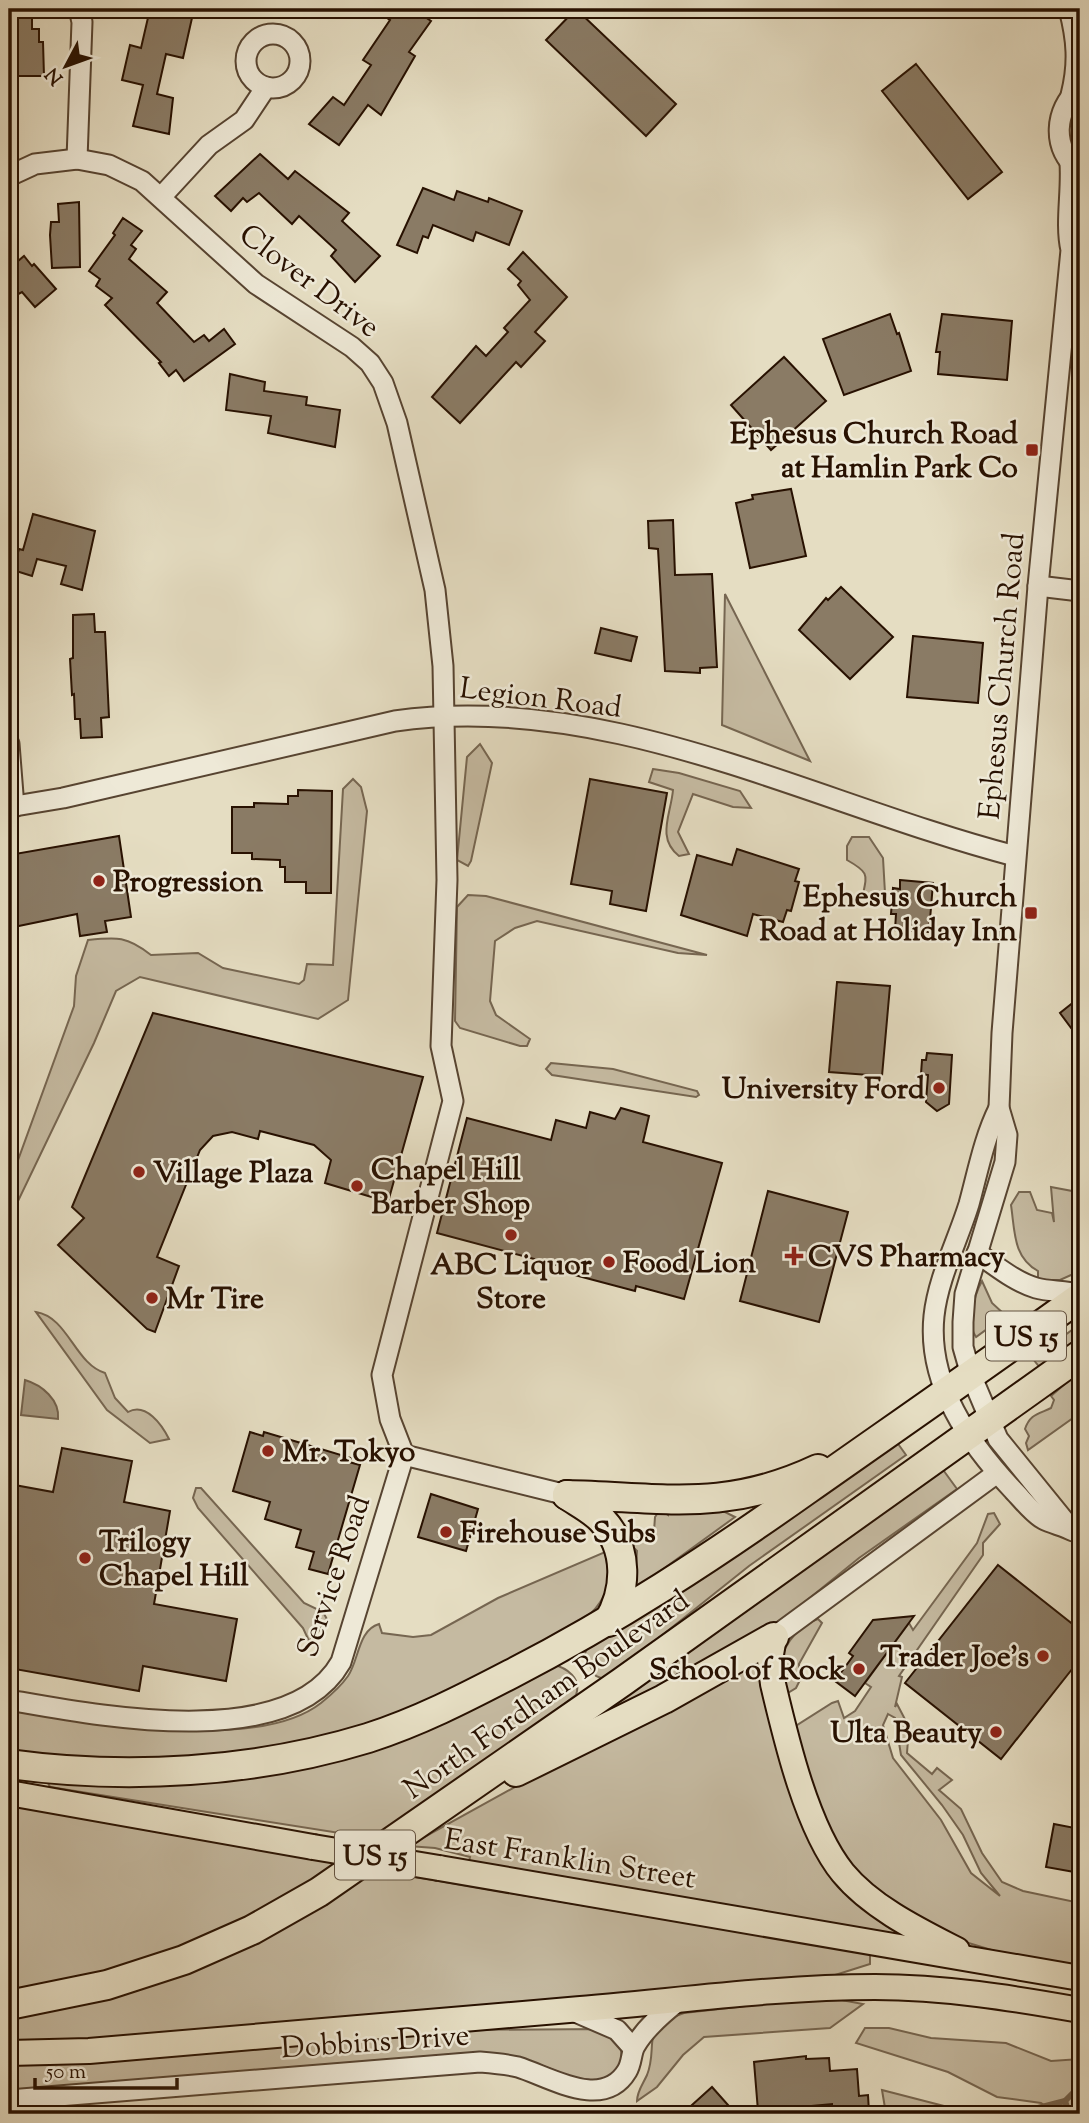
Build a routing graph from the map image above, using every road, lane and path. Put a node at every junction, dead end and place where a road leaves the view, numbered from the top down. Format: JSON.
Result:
{"nodes":[{"id":1,"x":79,"y":9,"type":"edge"},
{"id":2,"x":1069,"y":9,"type":"edge"},
{"id":3,"x":266,"y":87,"type":"dead end"},
{"id":4,"x":1076,"y":91,"type":"edge"},
{"id":5,"x":77,"y":159,"type":"junction"},
{"id":6,"x":1075,"y":167,"type":"edge"},
{"id":7,"x":9,"y":176,"type":"edge"},
{"id":8,"x":162,"y":196,"type":"junction"},
{"id":9,"x":1076,"y":246,"type":"edge"},
{"id":10,"x":1038,"y":586,"type":"junction"},
{"id":11,"x":1080,"y":591,"type":"edge"},
{"id":12,"x":445,"y":715,"type":"junction"},
{"id":13,"x":9,"y":744,"type":"edge"},
{"id":14,"x":11,"y":807,"type":"edge"},
{"id":15,"x":1015,"y":856,"type":"junction"},
{"id":16,"x":999,"y":1108,"type":"junction"},
{"id":17,"x":977,"y":1253,"type":"junction"},
{"id":18,"x":1080,"y":1296,"type":"edge"},
{"id":19,"x":1080,"y":1354,"type":"edge"},
{"id":20,"x":971,"y":1375,"type":"junction"},
{"id":21,"x":945,"y":1393,"type":"junction"},
{"id":22,"x":978,"y":1428,"type":"junction"},
{"id":23,"x":871,"y":1445,"type":"junction"},
{"id":24,"x":404,"y":1455,"type":"junction"},
{"id":25,"x":997,"y":1472,"type":"junction"},
{"id":26,"x":567,"y":1495,"type":"junction"},
{"id":27,"x":1076,"y":1532,"type":"edge"},
{"id":28,"x":608,"y":1622,"type":"junction"},
{"id":29,"x":774,"y":1637,"type":"junction"},
{"id":30,"x":9,"y":1700,"type":"edge"},
{"id":31,"x":9,"y":1764,"type":"edge"},
{"id":32,"x":9,"y":1793,"type":"edge"},
{"id":33,"x":438,"y":1810,"type":"junction"},
{"id":34,"x":976,"y":1961,"type":"junction"},
{"id":35,"x":1080,"y":1978,"type":"edge"},
{"id":36,"x":681,"y":1999,"type":"junction"},
{"id":37,"x":9,"y":2005,"type":"edge"},
{"id":38,"x":572,"y":2010,"type":"junction"},
{"id":39,"x":1080,"y":2010,"type":"edge"},
{"id":40,"x":633,"y":2048,"type":"junction"},
{"id":41,"x":9,"y":2053,"type":"edge"},
{"id":42,"x":9,"y":2100,"type":"edge"}],
"edges":[{"from":1,"to":5,"type":"street"},
{"from":2,"to":4,"type":"street"},
{"from":3,"to":8,"type":"street"},
{"from":4,"to":6,"type":"street","name":"Ephesus Church Road"},
{"from":5,"to":7,"type":"street","name":"Clover Drive"},
{"from":5,"to":8,"type":"street","name":"Clover Drive"},
{"from":6,"to":9,"type":"street","name":"Ephesus Church Road"},
{"from":8,"to":12,"type":"street","name":"Clover Drive"},
{"from":9,"to":10,"type":"street","name":"Ephesus Church Road"},
{"from":10,"to":11,"type":"street"},
{"from":10,"to":15,"type":"street","name":"Ephesus Church Road"},
{"from":12,"to":14,"type":"street","name":"Legion Road"},
{"from":12,"to":15,"type":"street","name":"Legion Road"},
{"from":12,"to":24,"type":"street","name":"Clover Drive"},
{"from":13,"to":14,"type":"street"},
{"from":15,"to":16,"type":"street","name":"Ephesus Church Road"},
{"from":16,"to":17,"type":"street","name":"Ephesus Church Road"},
{"from":16,"to":21,"type":"street","name":"Ephesus Church Road"},
{"from":17,"to":18,"type":"street"},
{"from":17,"to":20,"type":"street","name":"Ephesus Church Road"},
{"from":18,"to":20,"type":"highway","name":"North Fordham Boulevard","number":"US 15"},
{"from":19,"to":22,"type":"highway","name":"North Fordham Boulevard","number":"US 15"},
{"from":20,"to":21,"type":"highway","name":"North Fordham Boulevard","number":"US 15"},
{"from":20,"to":22,"type":"street","name":"Ephesus Church Road"},
{"from":21,"to":22,"type":"street","name":"Ephesus Church Road"},
{"from":21,"to":23,"type":"highway","name":"North Fordham Boulevard","number":"US 15"},
{"from":22,"to":25,"type":"street"},
{"from":22,"to":27,"type":"street"},
{"from":22,"to":33,"type":"highway","name":"North Fordham Boulevard","number":"US 15"},
{"from":23,"to":26,"type":"highway"},
{"from":23,"to":28,"type":"highway","name":"North Fordham Boulevard","number":"US 15"},
{"from":24,"to":26,"type":"street"},
{"from":24,"to":30,"type":"street","name":"Service Road"},
{"from":25,"to":27,"type":"street"},
{"from":25,"to":29,"type":"street"},
{"from":26,"to":28,"type":"highway"},
{"from":28,"to":31,"type":"highway","name":"North Fordham Boulevard","number":"US 15"},
{"from":29,"to":33,"type":"highway"},
{"from":29,"to":34,"type":"main road"},
{"from":32,"to":34,"type":"main road","name":"East Franklin Street","bridge":true},
{"from":33,"to":37,"type":"highway","name":"North Fordham Boulevard","number":"US 15"},
{"from":34,"to":35,"type":"main road","name":"East Franklin Street"},
{"from":36,"to":38,"type":"main road"},
{"from":36,"to":39,"type":"main road"},
{"from":36,"to":40,"type":"street","name":"Dobbins Drive"},
{"from":38,"to":40,"type":"street"},
{"from":38,"to":41,"type":"main road"},
{"from":40,"to":42,"type":"street","name":"Dobbins Drive"}]}
